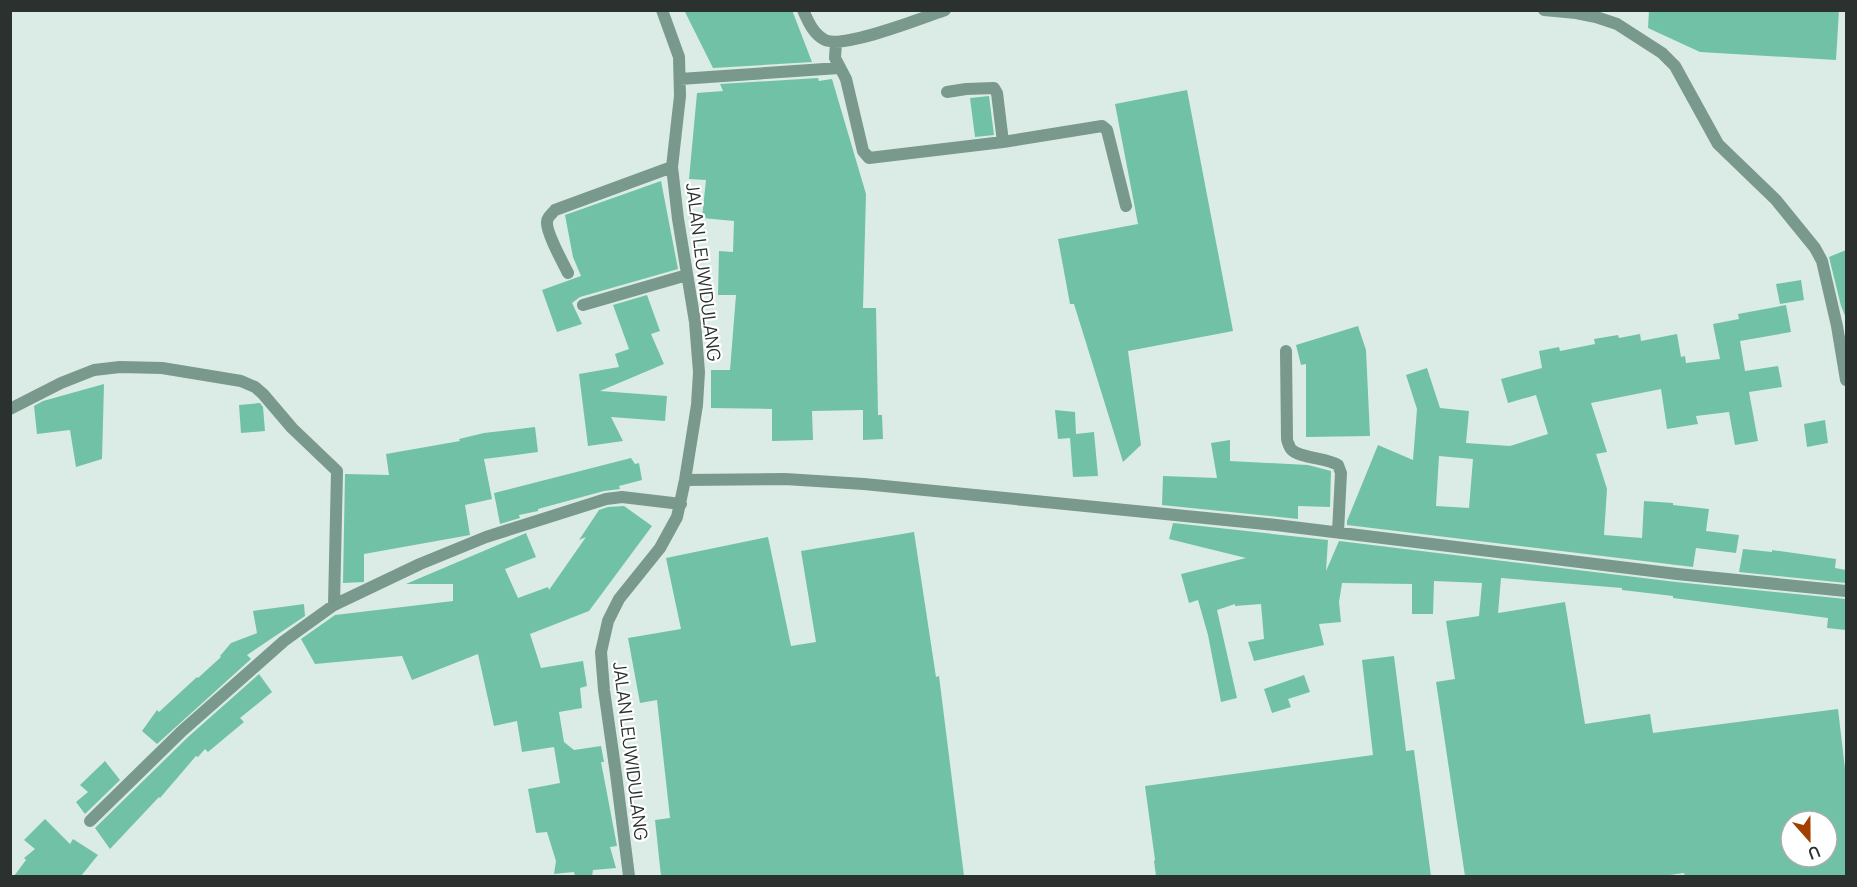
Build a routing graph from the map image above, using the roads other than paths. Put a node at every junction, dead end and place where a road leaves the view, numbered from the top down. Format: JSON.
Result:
{"nodes":[{"id":1,"x":662,"y":10,"type":"edge"},
{"id":2,"x":803,"y":10,"type":"edge"},
{"id":3,"x":945,"y":10,"type":"edge"},
{"id":4,"x":1544,"y":10,"type":"edge"},
{"id":5,"x":837,"y":54,"type":"junction"},
{"id":6,"x":680,"y":79,"type":"junction"},
{"id":7,"x":947,"y":92,"type":"dead end"},
{"id":8,"x":1003,"y":142,"type":"junction"},
{"id":9,"x":672,"y":167,"type":"junction"},
{"id":10,"x":1126,"y":206,"type":"dead end"},
{"id":11,"x":568,"y":273,"type":"dead end"},
{"id":12,"x":687,"y":275,"type":"junction"},
{"id":13,"x":583,"y":305,"type":"dead end"},
{"id":14,"x":1286,"y":351,"type":"dead end"},
{"id":15,"x":1846,"y":380,"type":"edge"},
{"id":16,"x":10,"y":409,"type":"edge"},
{"id":17,"x":685,"y":480,"type":"junction"},
{"id":18,"x":681,"y":504,"type":"junction"},
{"id":19,"x":1338,"y":532,"type":"junction"},
{"id":20,"x":1846,"y":591,"type":"edge"},
{"id":21,"x":334,"y":605,"type":"junction"},
{"id":22,"x":90,"y":821,"type":"dead end"},
{"id":23,"x":629,"y":876,"type":"edge"}],
"edges":[{"from":1,"to":6,"type":"street","name":"JALAN LEUWIDULANG"},
{"from":2,"to":5,"type":"street"},
{"from":3,"to":5,"type":"street"},
{"from":4,"to":15,"type":"street"},
{"from":5,"to":6,"type":"street"},
{"from":5,"to":8,"type":"street"},
{"from":6,"to":9,"type":"street","name":"JALAN LEUWIDULANG"},
{"from":7,"to":8,"type":"street"},
{"from":8,"to":10,"type":"street"},
{"from":9,"to":11,"type":"street"},
{"from":9,"to":12,"type":"street","name":"JALAN LEUWIDULANG"},
{"from":12,"to":13,"type":"street"},
{"from":12,"to":17,"type":"street","name":"JALAN LEUWIDULANG"},
{"from":14,"to":19,"type":"street"},
{"from":16,"to":21,"type":"street"},
{"from":17,"to":18,"type":"street","name":"JALAN LEUWIDULANG"},
{"from":17,"to":19,"type":"street"},
{"from":18,"to":21,"type":"street"},
{"from":18,"to":23,"type":"street","name":"JALAN LEUWIDULANG"},
{"from":19,"to":20,"type":"street"},
{"from":21,"to":22,"type":"street"}]}
